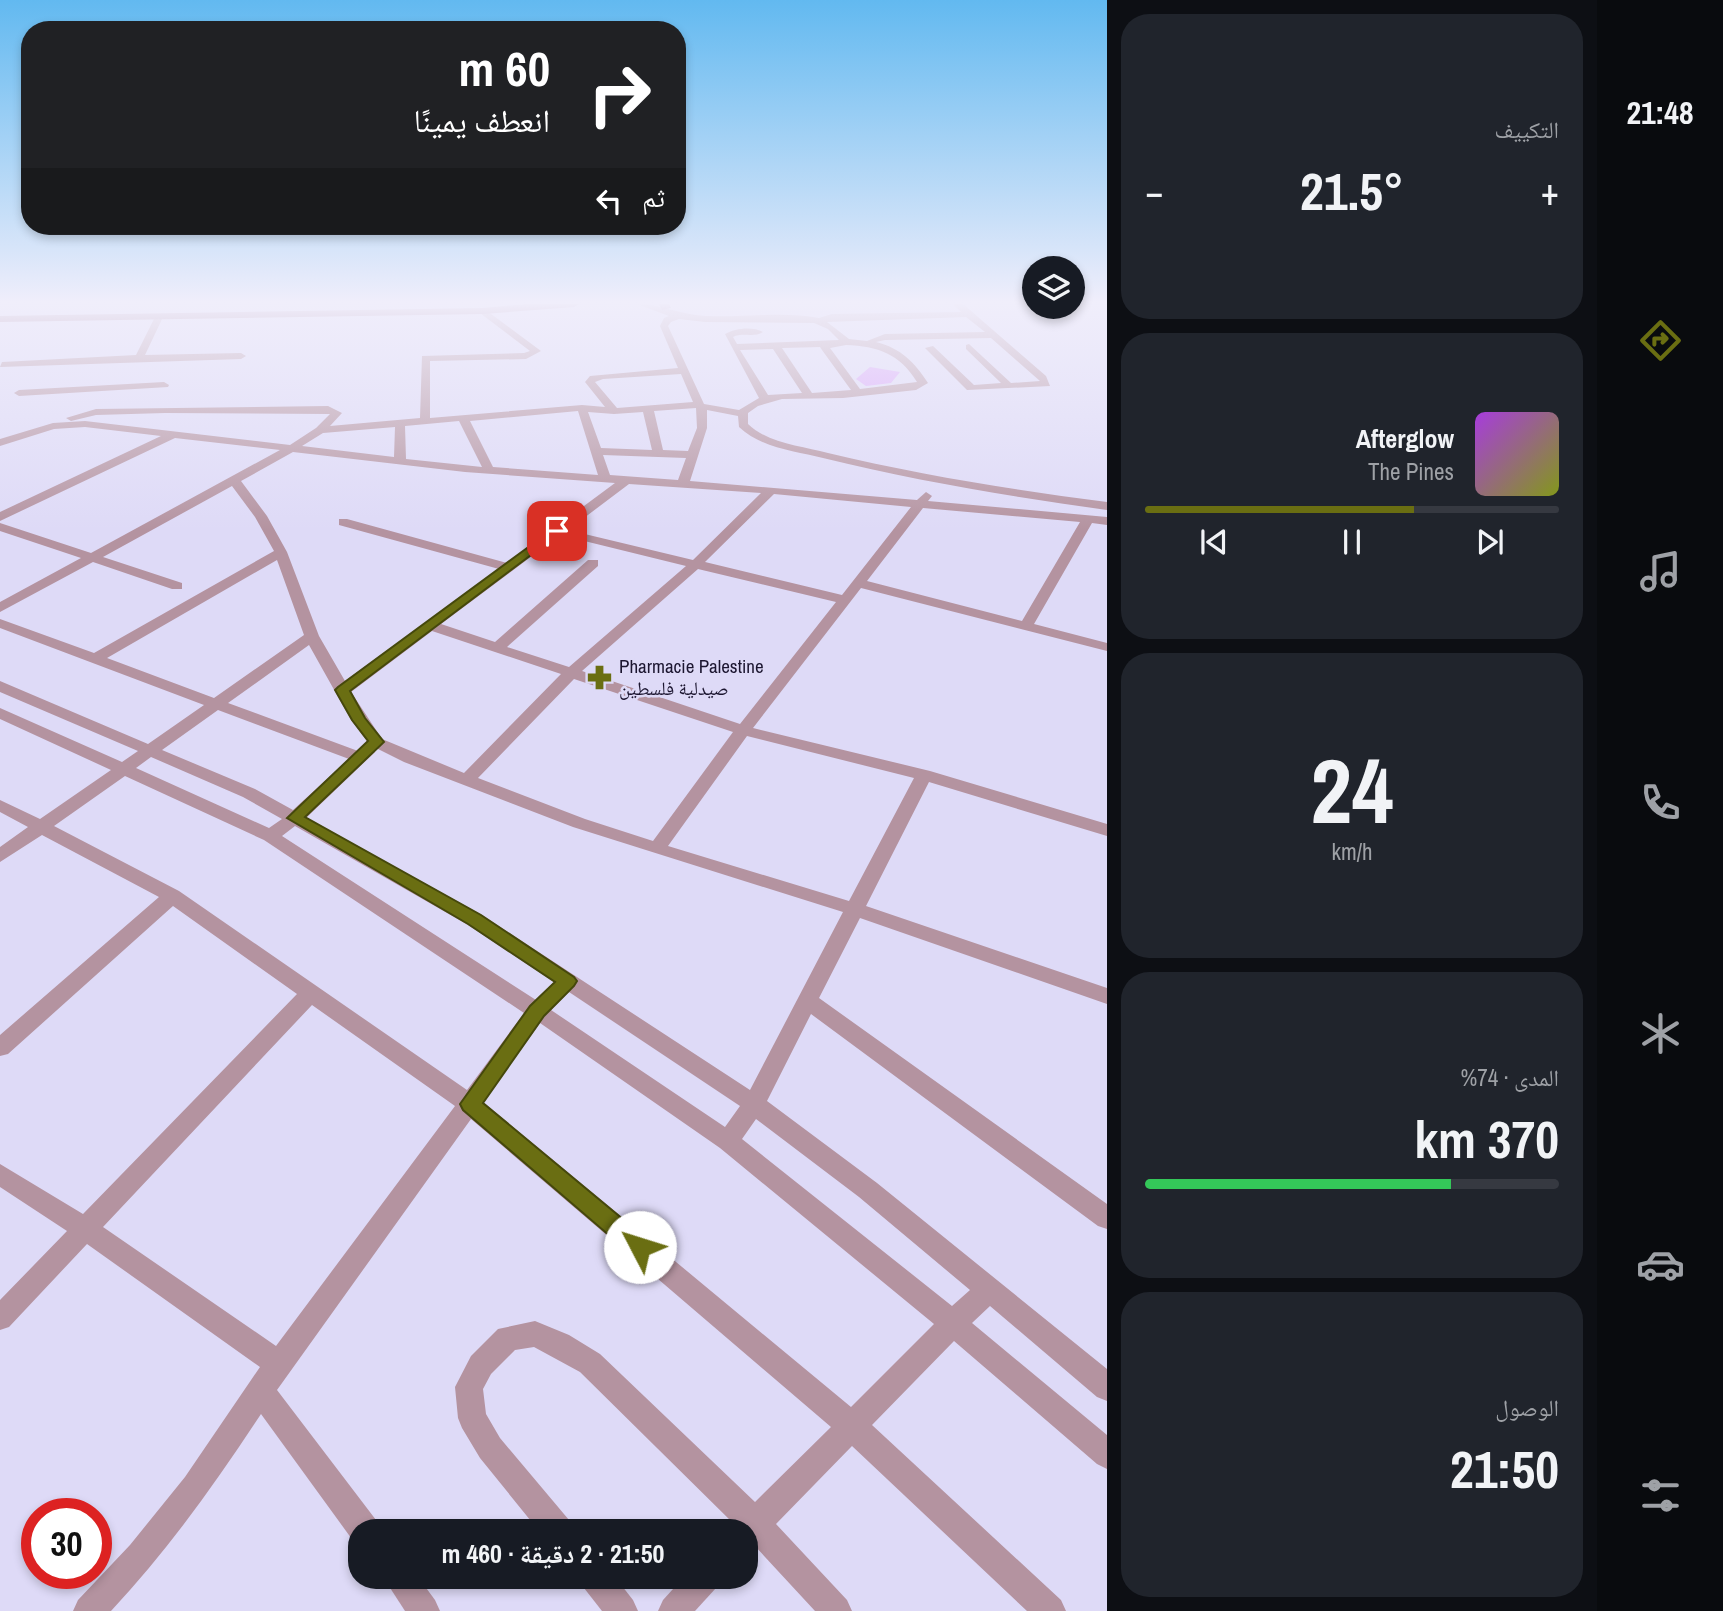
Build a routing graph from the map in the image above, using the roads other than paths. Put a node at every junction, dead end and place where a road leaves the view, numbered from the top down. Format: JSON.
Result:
{"nodes":[{"id":1,"x":73,"y":379,"type":"edge"},
{"id":2,"x":126,"y":379,"type":"edge"},
{"id":3,"x":425,"y":379,"type":"edge"},
{"id":4,"x":592,"y":379,"type":"edge"},
{"id":5,"x":687,"y":379,"type":"edge"},
{"id":6,"x":752,"y":379,"type":"edge"},
{"id":7,"x":798,"y":379,"type":"edge"},
{"id":8,"x":847,"y":379,"type":"edge"},
{"id":9,"x":920,"y":379,"type":"edge"},
{"id":10,"x":962,"y":379,"type":"edge"},
{"id":11,"x":1002,"y":379,"type":"edge"},
{"id":12,"x":1041,"y":379,"type":"edge"},
{"id":13,"x":164,"y":385,"type":"dead end"},
{"id":14,"x":1010,"y":387,"type":"junction"},
{"id":15,"x":857,"y":392,"type":"junction"},
{"id":16,"x":19,"y":393,"type":"dead end"},
{"id":17,"x":809,"y":396,"type":"junction"},
{"id":18,"x":766,"y":400,"type":"junction"},
{"id":19,"x":702,"y":405,"type":"junction"},
{"id":20,"x":582,"y":408,"type":"junction"},
{"id":21,"x":648,"y":409,"type":"junction"},
{"id":22,"x":614,"y":411,"type":"junction"},
{"id":23,"x":743,"y":414,"type":"junction"},
{"id":24,"x":464,"y":420,"type":"junction"},
{"id":25,"x":425,"y":421,"type":"junction"},
{"id":26,"x":400,"y":422,"type":"junction"},
{"id":27,"x":66,"y":425,"type":"junction"},
{"id":28,"x":320,"y":430,"type":"junction"},
{"id":29,"x":175,"y":434,"type":"junction"},
{"id":30,"x":0,"y":443,"type":"edge"},
{"id":31,"x":294,"y":447,"type":"junction"},
{"id":32,"x":596,"y":450,"type":"junction"},
{"id":33,"x":658,"y":454,"type":"junction"},
{"id":34,"x":692,"y":455,"type":"junction"},
{"id":35,"x":400,"y":460,"type":"junction"},
{"id":36,"x":489,"y":470,"type":"junction"},
{"id":37,"x":605,"y":478,"type":"junction"},
{"id":38,"x":628,"y":479,"type":"junction"},
{"id":39,"x":235,"y":481,"type":"junction"},
{"id":40,"x":939,"y":481,"type":"junction"},
{"id":41,"x":683,"y":483,"type":"junction"},
{"id":42,"x":771,"y":490,"type":"junction"},
{"id":43,"x":920,"y":503,"type":"junction"},
{"id":44,"x":1107,"y":506,"type":"edge"},
{"id":45,"x":0,"y":517,"type":"edge"},
{"id":46,"x":1088,"y":519,"type":"junction"},
{"id":47,"x":1107,"y":521,"type":"edge"},
{"id":48,"x":343,"y":522,"type":"dead end"},
{"id":49,"x":0,"y":527,"type":"edge"},
{"id":50,"x":557,"y":531,"type":"junction"},
{"id":51,"x":281,"y":552,"type":"junction"},
{"id":52,"x":91,"y":558,"type":"junction"},
{"id":53,"x":593,"y":563,"type":"dead end"},
{"id":54,"x":697,"y":563,"type":"junction"},
{"id":55,"x":508,"y":567,"type":"junction"},
{"id":56,"x":860,"y":583,"type":"junction"},
{"id":57,"x":177,"y":586,"type":"dead end"},
{"id":58,"x":846,"y":600,"type":"junction"},
{"id":59,"x":0,"y":608,"type":"edge"},
{"id":60,"x":0,"y":622,"type":"edge"},
{"id":61,"x":428,"y":625,"type":"junction"},
{"id":62,"x":1026,"y":627,"type":"junction"},
{"id":63,"x":312,"y":636,"type":"junction"},
{"id":64,"x":1107,"y":647,"type":"edge"},
{"id":65,"x":497,"y":648,"type":"junction"},
{"id":66,"x":96,"y":659,"type":"junction"},
{"id":67,"x":571,"y":673,"type":"junction"},
{"id":68,"x":0,"y":686,"type":"edge"},
{"id":69,"x":342,"y":690,"type":"junction"},
{"id":70,"x":216,"y":704,"type":"junction"},
{"id":71,"x":0,"y":713,"type":"edge"},
{"id":72,"x":743,"y":730,"type":"junction"},
{"id":73,"x":376,"y":742,"type":"junction"},
{"id":74,"x":149,"y":749,"type":"junction"},
{"id":75,"x":361,"y":758,"type":"junction"},
{"id":76,"x":122,"y":768,"type":"junction"},
{"id":77,"x":924,"y":775,"type":"junction"},
{"id":78,"x":466,"y":780,"type":"junction"},
{"id":79,"x":0,"y":805,"type":"edge"},
{"id":80,"x":295,"y":818,"type":"junction"},
{"id":81,"x":43,"y":827,"type":"junction"},
{"id":82,"x":1107,"y":830,"type":"edge"},
{"id":83,"x":270,"y":836,"type":"junction"},
{"id":84,"x":657,"y":849,"type":"junction"},
{"id":85,"x":0,"y":856,"type":"edge"},
{"id":86,"x":172,"y":896,"type":"junction"},
{"id":87,"x":854,"y":909,"type":"junction"},
{"id":88,"x":568,"y":981,"type":"junction"},
{"id":89,"x":311,"y":993,"type":"junction"},
{"id":90,"x":1107,"y":996,"type":"edge"},
{"id":91,"x":808,"y":1001,"type":"junction"},
{"id":92,"x":537,"y":1011,"type":"junction"},
{"id":93,"x":0,"y":1048,"type":"edge"},
{"id":94,"x":470,"y":1104,"type":"junction"},
{"id":95,"x":754,"y":1104,"type":"junction"},
{"id":96,"x":728,"y":1141,"type":"junction"},
{"id":97,"x":0,"y":1174,"type":"edge"},
{"id":98,"x":1107,"y":1218,"type":"edge"},
{"id":99,"x":87,"y":1230,"type":"junction"},
{"id":100,"x":990,"y":1289,"type":"junction"},
{"id":101,"x":0,"y":1318,"type":"edge"},
{"id":102,"x":953,"y":1323,"type":"junction"},
{"id":103,"x":279,"y":1364,"type":"junction"},
{"id":104,"x":1107,"y":1387,"type":"edge"},
{"id":105,"x":260,"y":1390,"type":"junction"},
{"id":106,"x":853,"y":1427,"type":"junction"},
{"id":107,"x":1107,"y":1454,"type":"edge"},
{"id":108,"x":356,"y":1519,"type":"edge"},
{"id":109,"x":548,"y":1519,"type":"edge"},
{"id":110,"x":741,"y":1519,"type":"edge"},
{"id":111,"x":758,"y":1520,"type":"edge"},
{"id":112,"x":758,"y":1536,"type":"edge"},
{"id":113,"x":408,"y":1589,"type":"edge"},
{"id":114,"x":605,"y":1589,"type":"edge"},
{"id":115,"x":694,"y":1589,"type":"edge"},
{"id":116,"x":89,"y":1611,"type":"edge"},
{"id":117,"x":424,"y":1611,"type":"edge"},
{"id":118,"x":622,"y":1611,"type":"edge"},
{"id":119,"x":674,"y":1611,"type":"edge"},
{"id":120,"x":836,"y":1611,"type":"edge"},
{"id":121,"x":1050,"y":1611,"type":"edge"}],
"edges":[{"from":1,"to":16,"type":"street"},
{"from":2,"to":13,"type":"street"},
{"from":3,"to":25,"type":"street"},
{"from":4,"to":22,"type":"street"},
{"from":5,"to":19,"type":"street"},
{"from":6,"to":18,"type":"street"},
{"from":7,"to":17,"type":"street"},
{"from":8,"to":15,"type":"street"},
{"from":9,"to":15,"type":"street"},
{"from":10,"to":14,"type":"street"},
{"from":11,"to":14,"type":"street"},
{"from":12,"to":14,"type":"street"},
{"from":15,"to":17,"type":"street"},
{"from":17,"to":18,"type":"street"},
{"from":18,"to":23,"type":"street"},
{"from":19,"to":21,"type":"street"},
{"from":19,"to":23,"type":"street"},
{"from":19,"to":34,"type":"street"},
{"from":20,"to":22,"type":"street"},
{"from":20,"to":24,"type":"street"},
{"from":20,"to":32,"type":"street"},
{"from":21,"to":22,"type":"street"},
{"from":21,"to":33,"type":"street"},
{"from":23,"to":40,"type":"street"},
{"from":24,"to":25,"type":"street"},
{"from":24,"to":36,"type":"street"},
{"from":25,"to":26,"type":"street"},
{"from":26,"to":28,"type":"street"},
{"from":26,"to":35,"type":"street"},
{"from":27,"to":28,"type":"street"},
{"from":27,"to":29,"type":"street"},
{"from":27,"to":30,"type":"street"},
{"from":28,"to":31,"type":"street"},
{"from":29,"to":31,"type":"street"},
{"from":29,"to":45,"type":"street"},
{"from":31,"to":35,"type":"street"},
{"from":31,"to":39,"type":"street"},
{"from":32,"to":33,"type":"street"},
{"from":32,"to":37,"type":"street"},
{"from":33,"to":34,"type":"street"},
{"from":34,"to":41,"type":"street"},
{"from":35,"to":36,"type":"street"},
{"from":36,"to":37,"type":"street"},
{"from":37,"to":38,"type":"street"},
{"from":38,"to":41,"type":"street"},
{"from":38,"to":50,"type":"street"},
{"from":39,"to":51,"type":"street"},
{"from":39,"to":52,"type":"street"},
{"from":40,"to":43,"type":"street"},
{"from":40,"to":44,"type":"street"},
{"from":41,"to":42,"type":"street"},
{"from":42,"to":43,"type":"street"},
{"from":42,"to":54,"type":"street"},
{"from":43,"to":46,"type":"street"},
{"from":43,"to":56,"type":"street"},
{"from":46,"to":47,"type":"street"},
{"from":46,"to":62,"type":"street"},
{"from":48,"to":55,"type":"street"},
{"from":49,"to":52,"type":"street"},
{"from":50,"to":54,"type":"street"},
{"from":50,"to":55,"type":"street"},
{"from":51,"to":63,"type":"street"},
{"from":51,"to":66,"type":"street"},
{"from":52,"to":57,"type":"street"},
{"from":52,"to":59,"type":"street"},
{"from":53,"to":65,"type":"street"},
{"from":54,"to":58,"type":"street"},
{"from":54,"to":67,"type":"street"},
{"from":55,"to":61,"type":"street"},
{"from":56,"to":58,"type":"street"},
{"from":56,"to":62,"type":"street"},
{"from":58,"to":72,"type":"street"},
{"from":60,"to":66,"type":"street"},
{"from":61,"to":65,"type":"street"},
{"from":61,"to":69,"type":"street"},
{"from":62,"to":64,"type":"street"},
{"from":63,"to":69,"type":"street"},
{"from":63,"to":70,"type":"street"},
{"from":65,"to":67,"type":"street"},
{"from":66,"to":70,"type":"street"},
{"from":67,"to":72,"type":"street"},
{"from":67,"to":78,"type":"street"},
{"from":68,"to":74,"type":"street"},
{"from":69,"to":73,"type":"street"},
{"from":70,"to":74,"type":"street"},
{"from":70,"to":75,"type":"street"},
{"from":71,"to":76,"type":"street"},
{"from":72,"to":77,"type":"street"},
{"from":72,"to":84,"type":"street"},
{"from":73,"to":75,"type":"street"},
{"from":73,"to":78,"type":"street"},
{"from":74,"to":76,"type":"street"},
{"from":74,"to":80,"type":"street"},
{"from":75,"to":80,"type":"street"},
{"from":76,"to":81,"type":"street"},
{"from":76,"to":83,"type":"street"},
{"from":77,"to":82,"type":"street"},
{"from":77,"to":87,"type":"street"},
{"from":78,"to":84,"type":"street"},
{"from":79,"to":81,"type":"street"},
{"from":80,"to":83,"type":"street"},
{"from":80,"to":88,"type":"street"},
{"from":81,"to":85,"type":"street"},
{"from":81,"to":86,"type":"street"},
{"from":83,"to":92,"type":"street"},
{"from":84,"to":87,"type":"street"},
{"from":86,"to":89,"type":"street"},
{"from":86,"to":93,"type":"street"},
{"from":87,"to":90,"type":"street"},
{"from":87,"to":91,"type":"street"},
{"from":88,"to":92,"type":"street"},
{"from":88,"to":95,"type":"street"},
{"from":89,"to":94,"type":"street"},
{"from":89,"to":99,"type":"street"},
{"from":91,"to":95,"type":"street"},
{"from":91,"to":98,"type":"street"},
{"from":92,"to":94,"type":"street"},
{"from":92,"to":96,"type":"street"},
{"from":94,"to":103,"type":"street"},
{"from":94,"to":106,"type":"street"},
{"from":95,"to":96,"type":"street"},
{"from":95,"to":100,"type":"street"},
{"from":96,"to":102,"type":"street"},
{"from":97,"to":99,"type":"street"},
{"from":99,"to":101,"type":"street"},
{"from":99,"to":103,"type":"street"},
{"from":100,"to":102,"type":"street"},
{"from":100,"to":104,"type":"street"},
{"from":102,"to":106,"type":"street"},
{"from":102,"to":107,"type":"street"},
{"from":103,"to":105,"type":"street"},
{"from":105,"to":108,"type":"street"},
{"from":105,"to":116,"type":"street"},
{"from":106,"to":111,"type":"street"},
{"from":106,"to":121,"type":"street"},
{"from":109,"to":110,"type":"street"},
{"from":112,"to":120,"type":"street"},
{"from":113,"to":117,"type":"street"},
{"from":114,"to":118,"type":"street"},
{"from":115,"to":119,"type":"street"}]}
